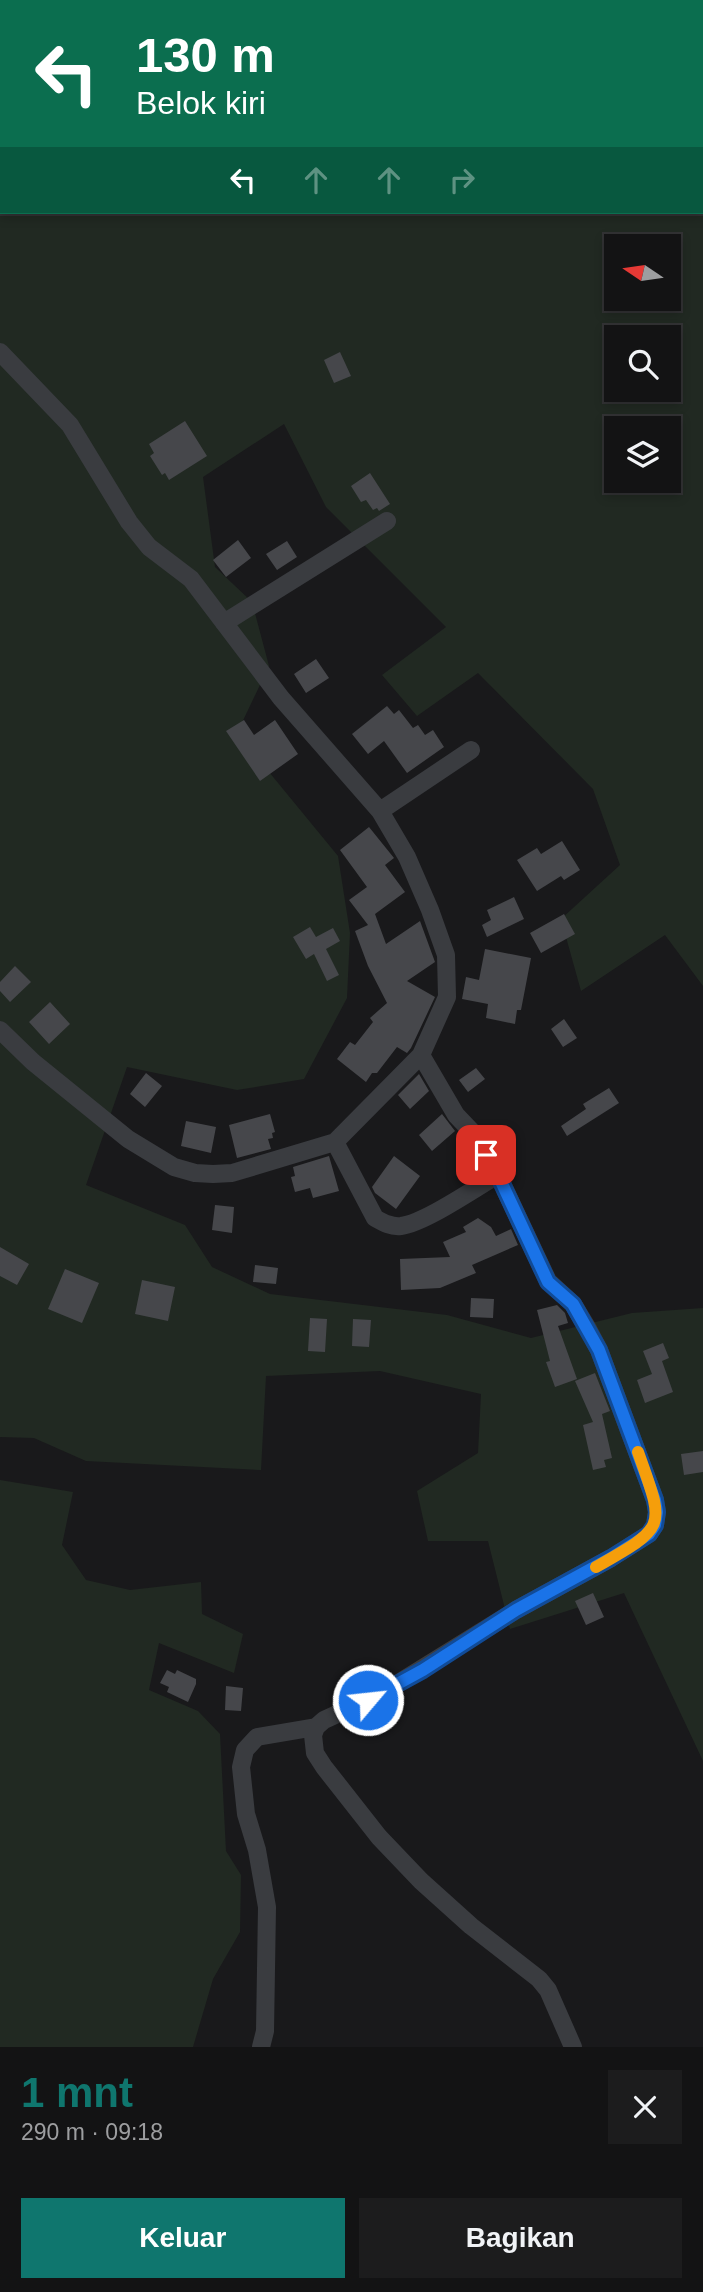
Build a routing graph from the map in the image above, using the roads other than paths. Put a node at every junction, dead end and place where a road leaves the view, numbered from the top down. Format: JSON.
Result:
{"nodes":[{"id":1,"x":0,"y":352,"type":"edge"},
{"id":2,"x":387,"y":521,"type":"dead end"},
{"id":3,"x":223,"y":623,"type":"junction"},
{"id":4,"x":471,"y":750,"type":"dead end"},
{"id":5,"x":380,"y":811,"type":"junction"},
{"id":6,"x":0,"y":1030,"type":"edge"},
{"id":7,"x":421,"y":1055,"type":"junction"},
{"id":8,"x":335,"y":1142,"type":"junction"},
{"id":9,"x":498,"y":1175,"type":"junction"},
{"id":10,"x":316,"y":1727,"type":"junction"},
{"id":11,"x":261,"y":2047,"type":"edge"},
{"id":12,"x":573,"y":2047,"type":"edge"}],
"edges":[{"from":1,"to":3,"type":"street"},
{"from":2,"to":3,"type":"street"},
{"from":3,"to":5,"type":"street"},
{"from":4,"to":5,"type":"street"},
{"from":5,"to":7,"type":"street"},
{"from":6,"to":8,"type":"street"},
{"from":7,"to":8,"type":"street"},
{"from":7,"to":9,"type":"street"},
{"from":8,"to":9,"type":"street"},
{"from":9,"to":10,"type":"street"},
{"from":10,"to":11,"type":"street"},
{"from":10,"to":12,"type":"street"}]}
